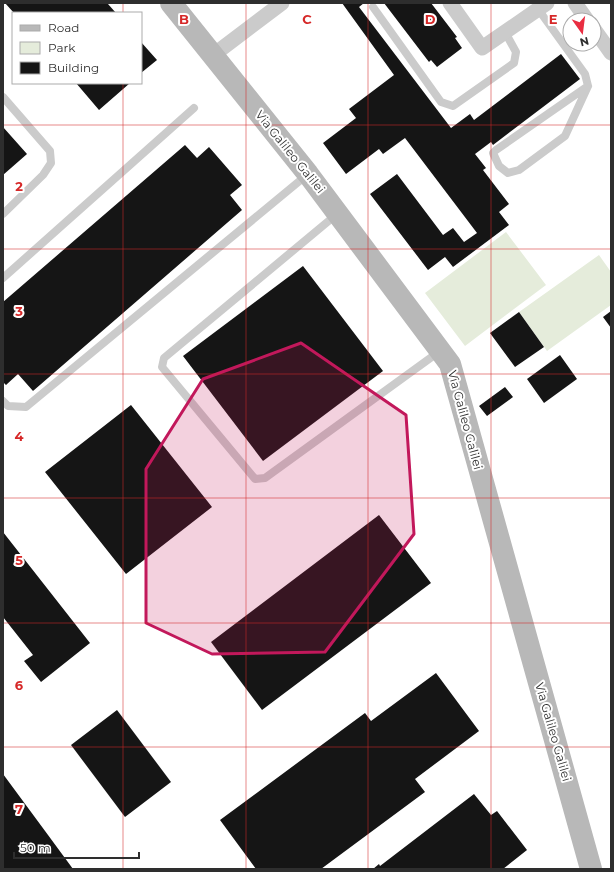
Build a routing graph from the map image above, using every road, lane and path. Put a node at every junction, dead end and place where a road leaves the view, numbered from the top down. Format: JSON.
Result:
{"nodes":[{"id":1,"x":171,"y":3,"type":"edge"},
{"id":2,"x":282,"y":3,"type":"edge"},
{"id":3,"x":450,"y":3,"type":"edge"},
{"id":4,"x":575,"y":3,"type":"edge"},
{"id":5,"x":542,"y":6,"type":"edge"},
{"id":6,"x":373,"y":7,"type":"dead end"},
{"id":7,"x":581,"y":12,"type":"edge"},
{"id":8,"x":505,"y":32,"type":"junction"},
{"id":9,"x":602,"y":40,"type":"edge"},
{"id":10,"x":611,"y":53,"type":"edge"},
{"id":11,"x":212,"y":56,"type":"junction"},
{"id":12,"x":588,"y":86,"type":"junction"},
{"id":13,"x":3,"y":97,"type":"edge"},
{"id":14,"x":194,"y":108,"type":"dead end"},
{"id":15,"x":308,"y":174,"type":"junction"},
{"id":16,"x":3,"y":214,"type":"edge"},
{"id":17,"x":338,"y":214,"type":"junction"},
{"id":18,"x":3,"y":278,"type":"edge"},
{"id":19,"x":440,"y":351,"type":"junction"},
{"id":20,"x":3,"y":401,"type":"edge"},
{"id":21,"x":591,"y":869,"type":"edge"}],
"edges":[{"from":1,"to":11,"type":"street","name":"Via Galileo Galilei"},
{"from":2,"to":11,"type":"street"},
{"from":3,"to":8,"type":"street"},
{"from":4,"to":7,"type":"street"},
{"from":5,"to":8,"type":"street"},
{"from":5,"to":12,"type":"lane"},
{"from":6,"to":8,"type":"lane"},
{"from":9,"to":10,"type":"street"},
{"from":11,"to":15,"type":"street","name":"Via Galileo Galilei"},
{"from":12,"to":12,"type":"lane"},
{"from":13,"to":16,"type":"lane"},
{"from":14,"to":18,"type":"lane"},
{"from":15,"to":17,"type":"street","name":"Via Galileo Galilei"},
{"from":15,"to":20,"type":"lane"},
{"from":17,"to":19,"type":"street","name":"Via Galileo Galilei"},
{"from":17,"to":19,"type":"lane"},
{"from":19,"to":21,"type":"street","name":"Via Galileo Galilei"}]}
